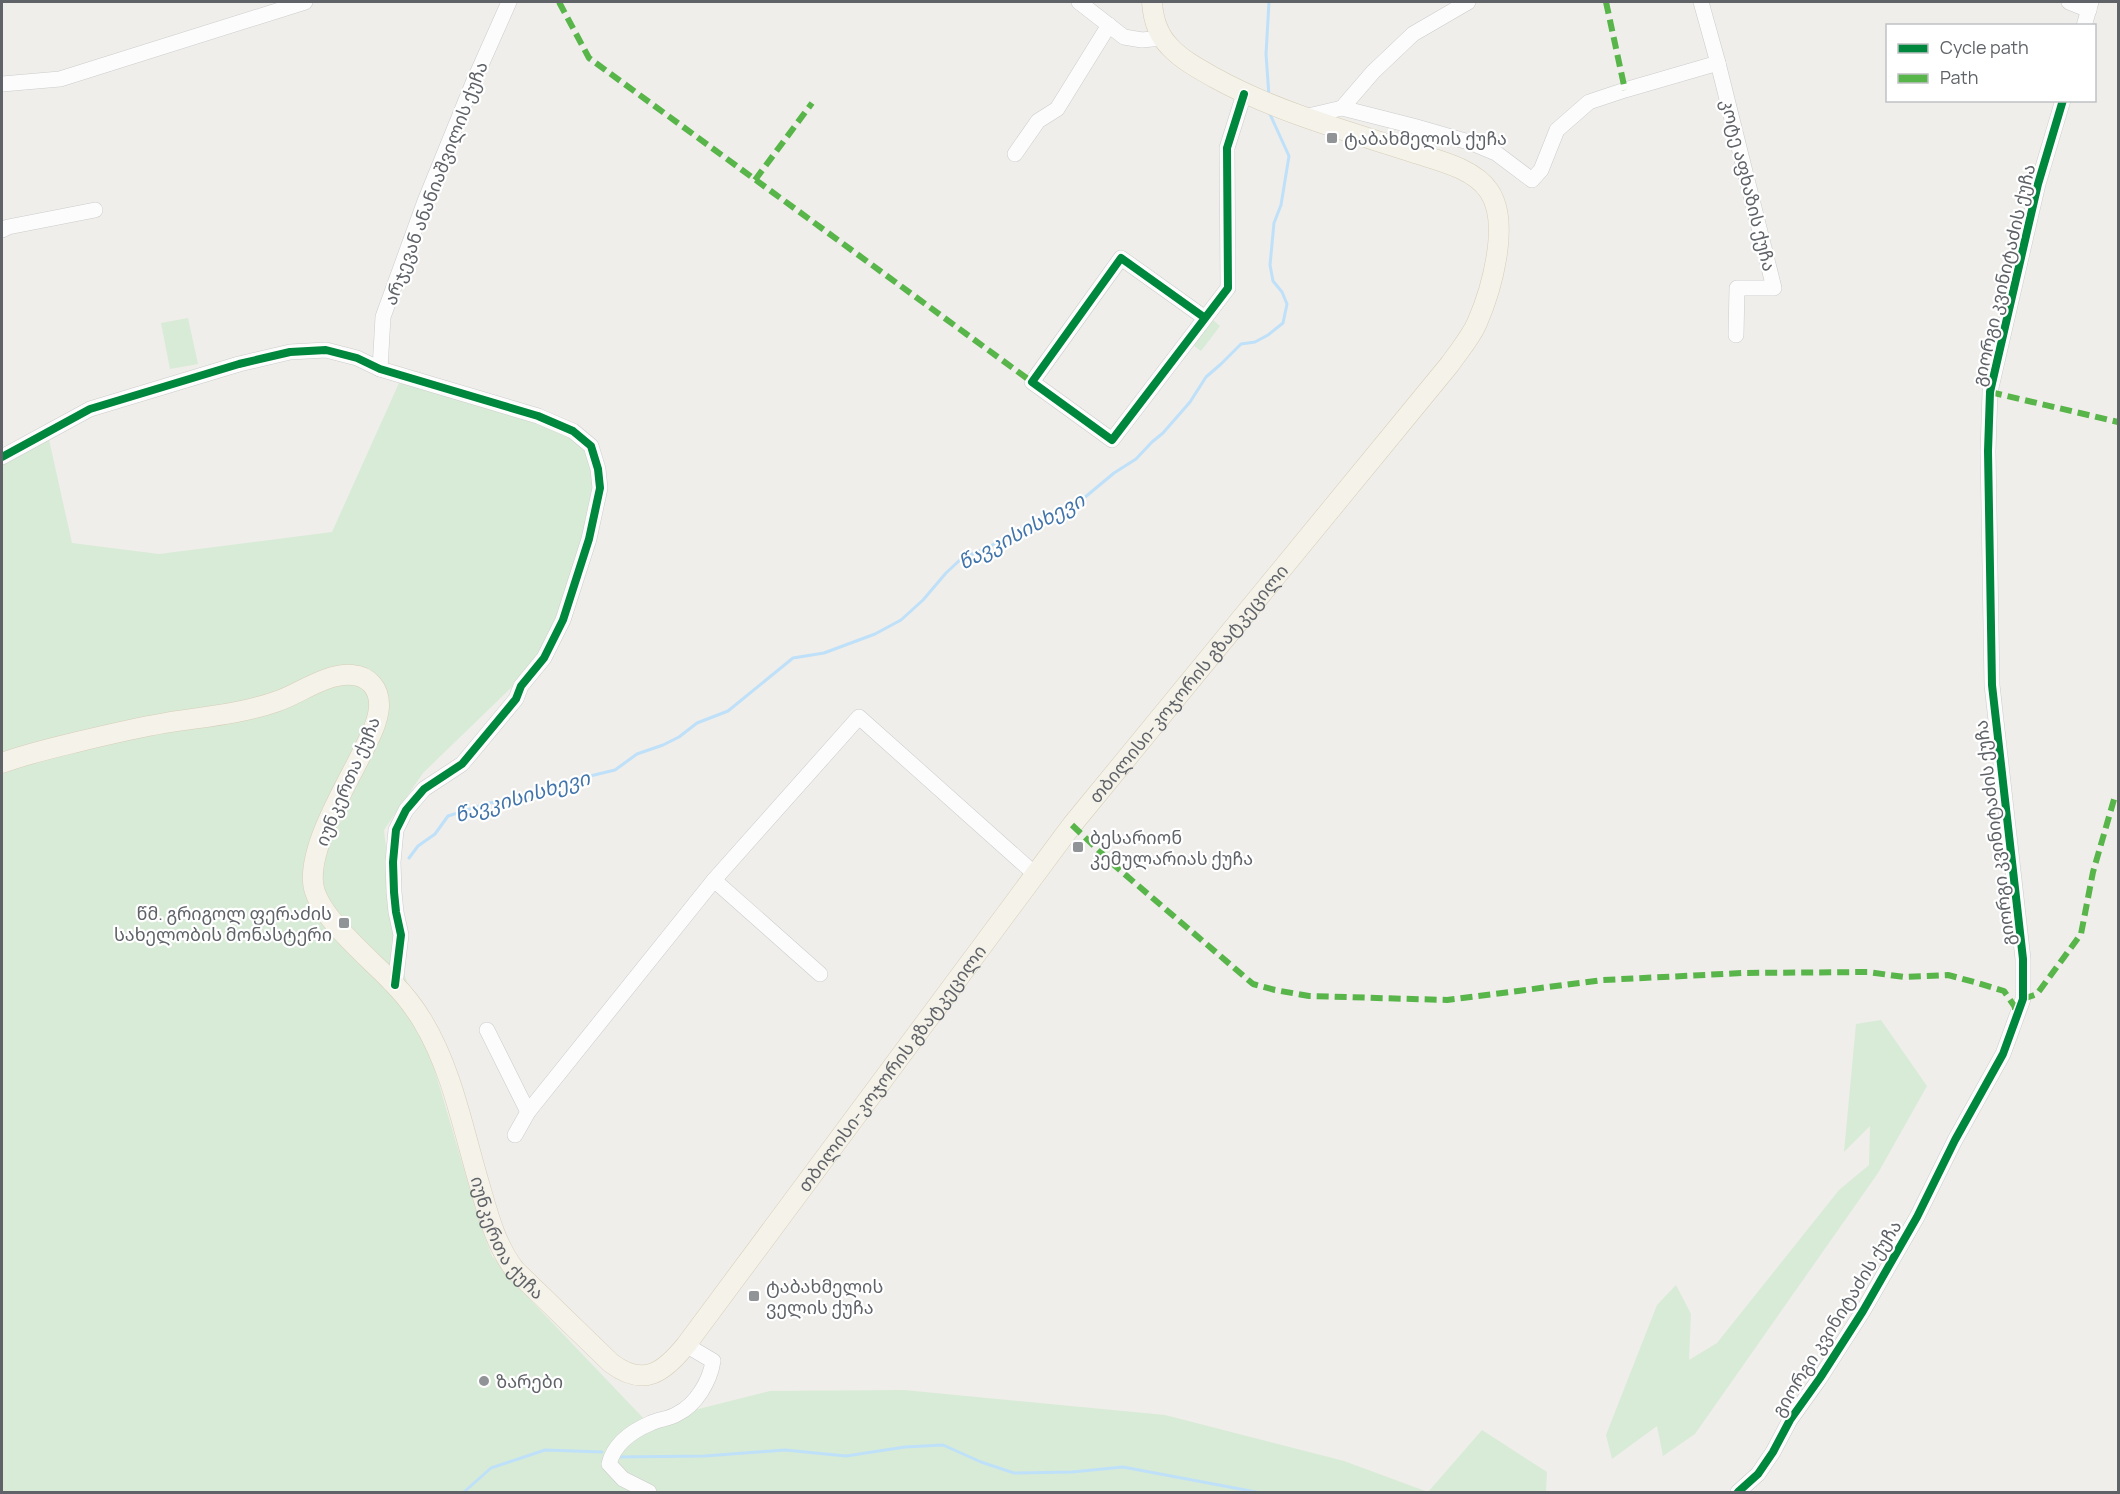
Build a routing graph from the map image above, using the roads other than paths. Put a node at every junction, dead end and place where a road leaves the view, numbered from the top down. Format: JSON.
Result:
{"nodes":[{"id":1,"x":305,"y":2,"type":"edge"},
{"id":2,"x":509,"y":2,"type":"edge"},
{"id":3,"x":1079,"y":2,"type":"edge"},
{"id":4,"x":1152,"y":2,"type":"edge"},
{"id":5,"x":1468,"y":2,"type":"edge"},
{"id":6,"x":1703,"y":2,"type":"edge"},
{"id":7,"x":2069,"y":2,"type":"edge"},
{"id":8,"x":2090,"y":6,"type":"edge"},
{"id":9,"x":2085,"y":24,"type":"edge"},
{"id":10,"x":1109,"y":25,"type":"junction"},
{"id":11,"x":1162,"y":38,"type":"junction"},
{"id":12,"x":1718,"y":63,"type":"junction"},
{"id":13,"x":2,"y":84,"type":"edge"},
{"id":14,"x":1261,"y":100,"type":"junction"},
{"id":15,"x":2061,"y":102,"type":"edge"},
{"id":16,"x":1342,"y":108,"type":"junction"},
{"id":17,"x":1304,"y":117,"type":"junction"},
{"id":18,"x":1015,"y":154,"type":"dead end"},
{"id":19,"x":95,"y":210,"type":"dead end"},
{"id":20,"x":2,"y":230,"type":"edge"},
{"id":21,"x":1205,"y":318,"type":"junction"},
{"id":22,"x":1736,"y":335,"type":"dead end"},
{"id":23,"x":380,"y":369,"type":"junction"},
{"id":24,"x":2,"y":457,"type":"edge"},
{"id":25,"x":2,"y":763,"type":"edge"},
{"id":26,"x":1036,"y":875,"type":"junction"},
{"id":27,"x":714,"y":880,"type":"junction"},
{"id":28,"x":819,"y":974,"type":"dead end"},
{"id":29,"x":395,"y":985,"type":"junction"},
{"id":30,"x":487,"y":1030,"type":"dead end"},
{"id":31,"x":528,"y":1112,"type":"junction"},
{"id":32,"x":515,"y":1135,"type":"dead end"},
{"id":33,"x":686,"y":1345,"type":"junction"},
{"id":34,"x":649,"y":1492,"type":"edge"},
{"id":35,"x":1738,"y":1492,"type":"edge"}],
"edges":[{"from":1,"to":13,"type":"street"},
{"from":2,"to":23,"type":"street","name":"არჯევან ანანიაშვილის ქუჩა"},
{"from":3,"to":10,"type":"street"},
{"from":4,"to":11,"type":"main road","name":"თბილისი-კოჯორის გზატკეცილი"},
{"from":5,"to":16,"type":"street"},
{"from":6,"to":12,"type":"street","name":"კოტე აფხაზის ქუჩა"},
{"from":7,"to":8,"type":"street"},
{"from":8,"to":9,"type":"street"},
{"from":10,"to":11,"type":"street"},
{"from":10,"to":18,"type":"street"},
{"from":11,"to":14,"type":"main road","name":"თბილისი-კოჯორის გზატკეცილი"},
{"from":12,"to":16,"type":"street"},
{"from":12,"to":22,"type":"street","name":"კოტე აფხაზის ქუჩა"},
{"from":14,"to":17,"type":"main road","name":"თბილისი-კოჯორის გზატკეცილი"},
{"from":14,"to":21,"type":"street"},
{"from":15,"to":35,"type":"street","name":"გიორგი კვინიტაძის ქუჩა"},
{"from":16,"to":17,"type":"street"},
{"from":17,"to":26,"type":"main road","name":"თბილისი-კოჯორის გზატკეცილი"},
{"from":19,"to":20,"type":"street"},
{"from":21,"to":21,"type":"street"},
{"from":23,"to":24,"type":"street"},
{"from":23,"to":29,"type":"street"},
{"from":25,"to":29,"type":"main road","name":"იუნკერთა ქუჩა"},
{"from":26,"to":27,"type":"street"},
{"from":26,"to":33,"type":"main road","name":"თბილისი-კოჯორის გზატკეცილი"},
{"from":27,"to":28,"type":"street"},
{"from":27,"to":31,"type":"street"},
{"from":29,"to":33,"type":"main road","name":"იუნკერთა ქუჩა"},
{"from":30,"to":31,"type":"street"},
{"from":31,"to":32,"type":"street"},
{"from":33,"to":34,"type":"street"}]}
